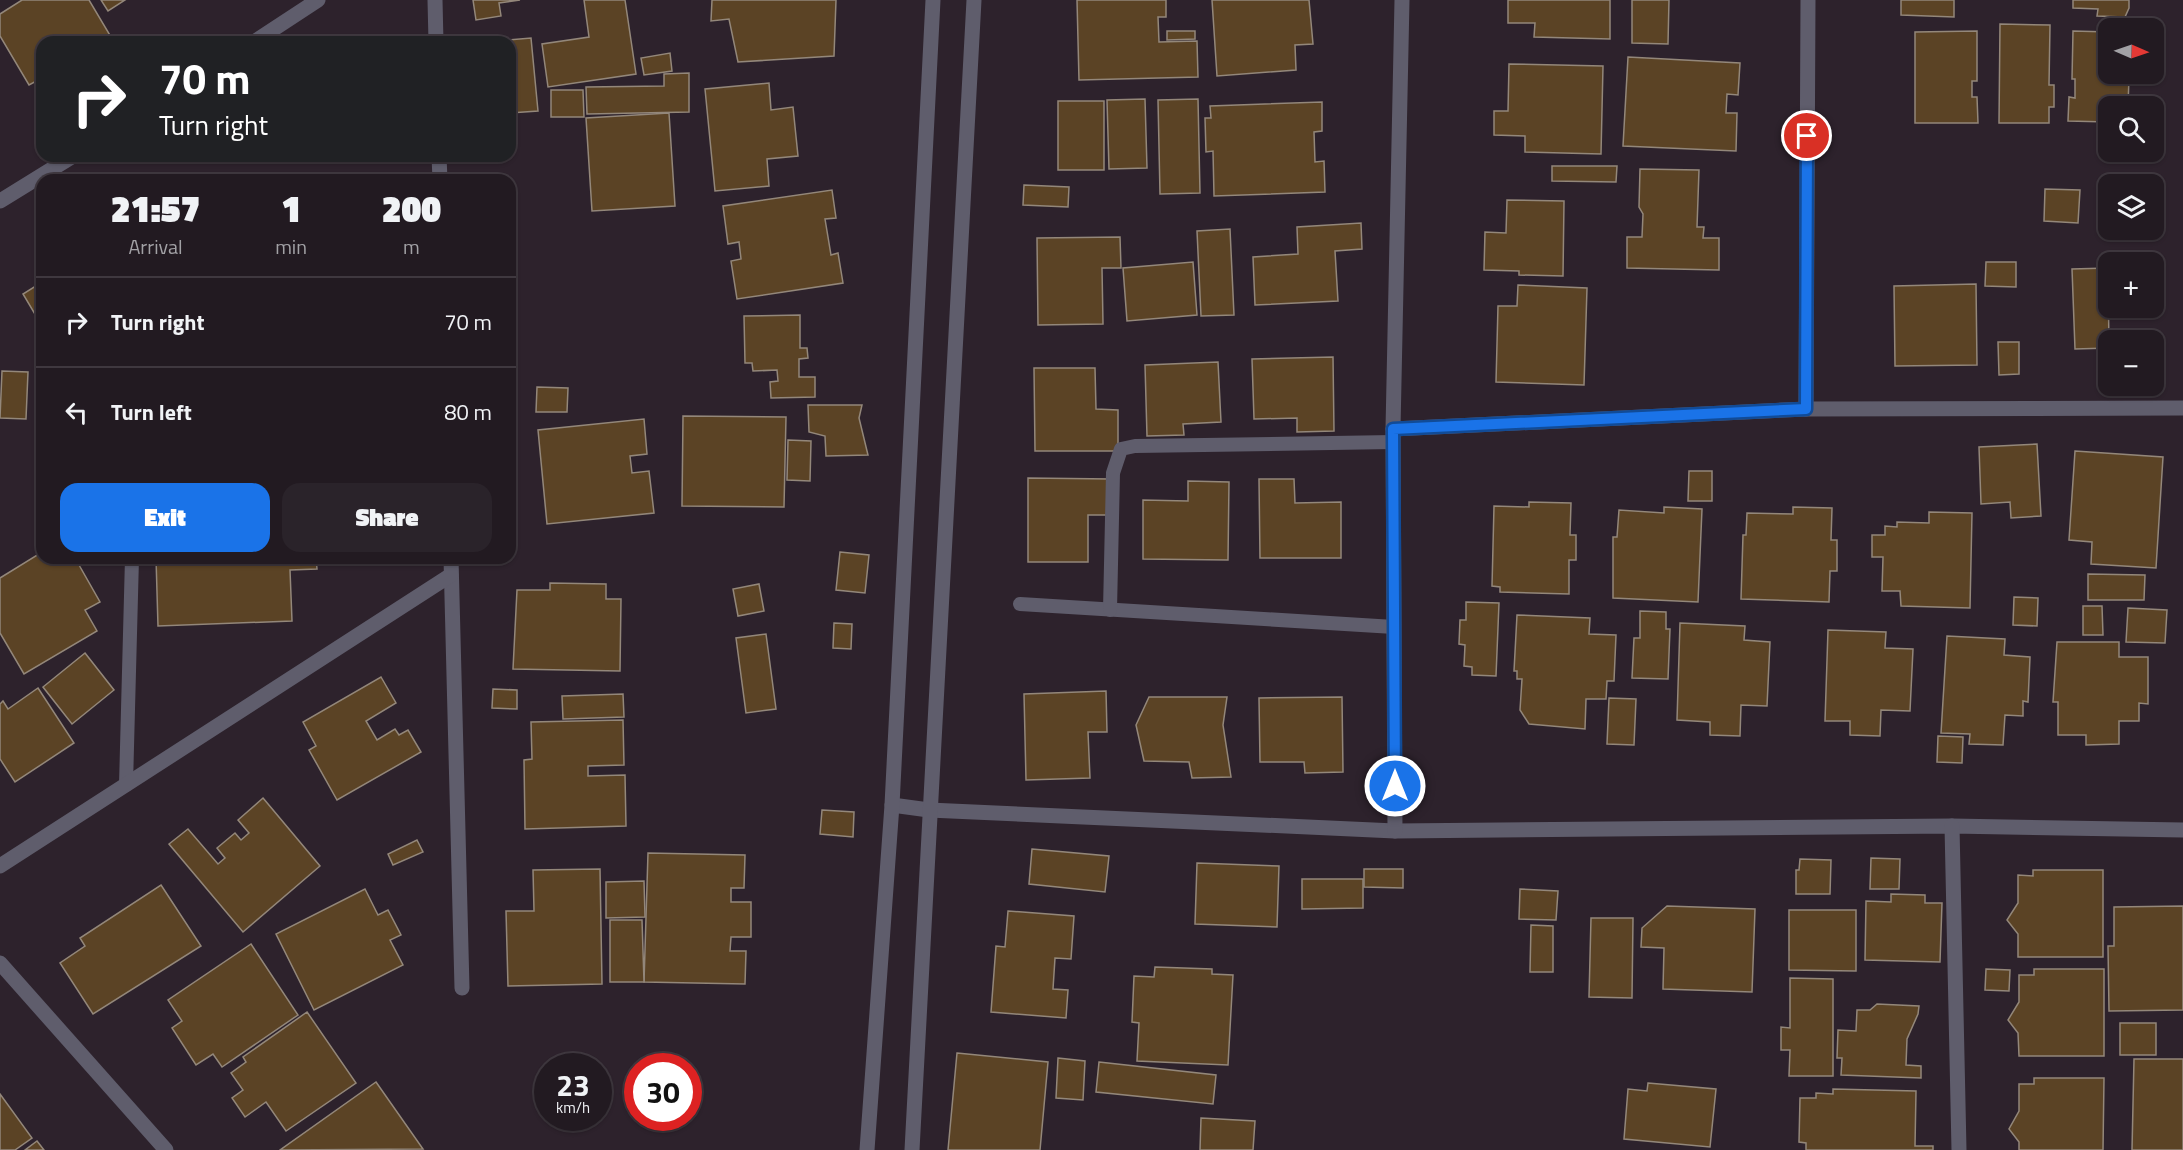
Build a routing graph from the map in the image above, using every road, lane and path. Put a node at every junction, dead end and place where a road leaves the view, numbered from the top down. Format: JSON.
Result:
{"nodes":[{"id":1,"x":318,"y":0,"type":"edge"},
{"id":2,"x":435,"y":0,"type":"edge"},
{"id":3,"x":933,"y":0,"type":"edge"},
{"id":4,"x":974,"y":0,"type":"edge"},
{"id":5,"x":1402,"y":0,"type":"edge"},
{"id":6,"x":1808,"y":0,"type":"edge"},
{"id":7,"x":263,"y":36,"type":"edge"},
{"id":8,"x":436,"y":36,"type":"edge"},
{"id":9,"x":63,"y":162,"type":"edge"},
{"id":10,"x":44,"y":174,"type":"edge"},
{"id":11,"x":36,"y":179,"type":"edge"},
{"id":12,"x":0,"y":201,"type":"edge"},
{"id":13,"x":2183,"y":408,"type":"edge"},
{"id":14,"x":1806,"y":409,"type":"junction"},
{"id":15,"x":1393,"y":436,"type":"junction"},
{"id":16,"x":132,"y":564,"type":"edge"},
{"id":17,"x":451,"y":564,"type":"edge"},
{"id":18,"x":451,"y":575,"type":"junction"},
{"id":19,"x":1020,"y":604,"type":"dead end"},
{"id":20,"x":1110,"y":610,"type":"junction"},
{"id":21,"x":1394,"y":627,"type":"junction"},
{"id":22,"x":126,"y":785,"type":"junction"},
{"id":23,"x":892,"y":805,"type":"junction"},
{"id":24,"x":929,"y":810,"type":"junction"},
{"id":25,"x":1952,"y":826,"type":"junction"},
{"id":26,"x":2183,"y":830,"type":"edge"},
{"id":27,"x":1395,"y":831,"type":"junction"},
{"id":28,"x":0,"y":866,"type":"edge"},
{"id":29,"x":0,"y":963,"type":"edge"},
{"id":30,"x":462,"y":988,"type":"dead end"},
{"id":31,"x":166,"y":1150,"type":"edge"},
{"id":32,"x":867,"y":1150,"type":"edge"},
{"id":33,"x":912,"y":1150,"type":"edge"},
{"id":34,"x":1959,"y":1150,"type":"edge"}],
"edges":[{"from":1,"to":7,"type":"street"},
{"from":2,"to":8,"type":"street"},
{"from":3,"to":23,"type":"street"},
{"from":4,"to":24,"type":"street"},
{"from":5,"to":15,"type":"street"},
{"from":6,"to":14,"type":"street"},
{"from":9,"to":10,"type":"street"},
{"from":11,"to":12,"type":"street"},
{"from":13,"to":14,"type":"street"},
{"from":14,"to":15,"type":"street"},
{"from":15,"to":20,"type":"lane"},
{"from":15,"to":21,"type":"street"},
{"from":16,"to":22,"type":"lane"},
{"from":17,"to":18,"type":"street"},
{"from":18,"to":22,"type":"street"},
{"from":18,"to":30,"type":"street"},
{"from":19,"to":20,"type":"lane"},
{"from":20,"to":21,"type":"lane"},
{"from":21,"to":27,"type":"street"},
{"from":22,"to":28,"type":"street"},
{"from":23,"to":24,"type":"street"},
{"from":23,"to":32,"type":"street"},
{"from":24,"to":27,"type":"street"},
{"from":24,"to":33,"type":"street"},
{"from":25,"to":26,"type":"street"},
{"from":25,"to":27,"type":"street"},
{"from":25,"to":34,"type":"street"},
{"from":29,"to":31,"type":"street"}]}
